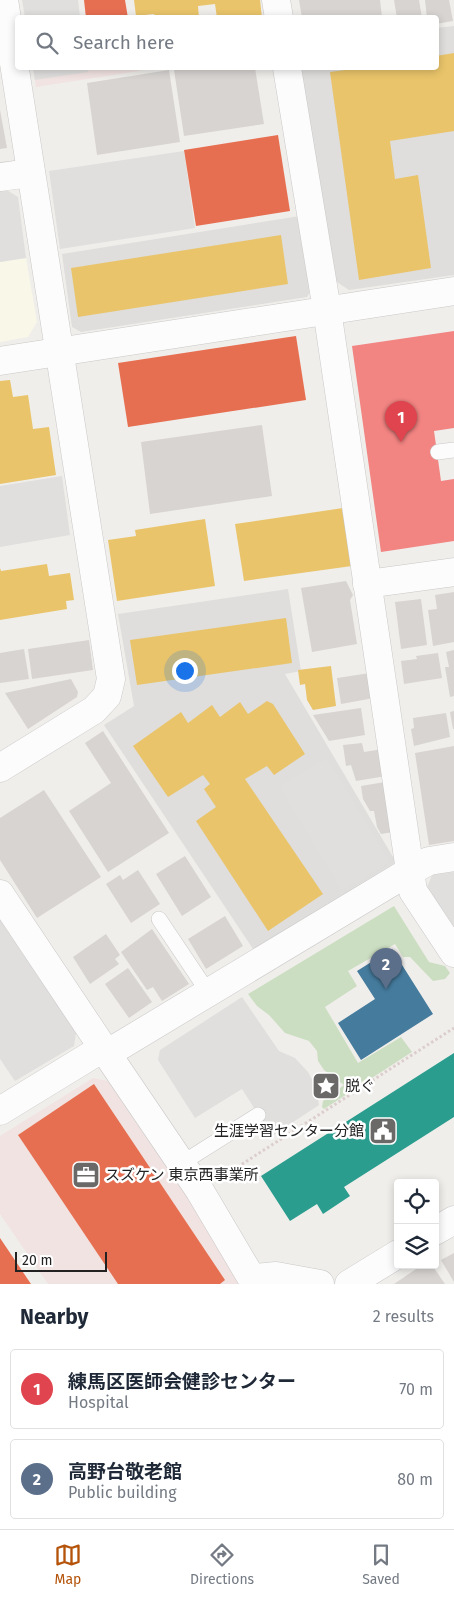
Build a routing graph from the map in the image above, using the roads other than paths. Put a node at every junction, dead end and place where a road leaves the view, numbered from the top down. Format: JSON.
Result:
{"nodes":[{"id":1,"x":4,"y":0,"type":"edge"},
{"id":2,"x":276,"y":0,"type":"edge"},
{"id":3,"x":278,"y":15,"type":"edge"},
{"id":4,"x":287,"y":70,"type":"edge"},
{"id":5,"x":30,"y":173,"type":"junction"},
{"id":6,"x":0,"y":177,"type":"edge"},
{"id":7,"x":454,"y":291,"type":"edge"},
{"id":8,"x":327,"y":310,"type":"junction"},
{"id":9,"x":59,"y":352,"type":"junction"},
{"id":10,"x":0,"y":361,"type":"edge"},
{"id":11,"x":454,"y":450,"type":"edge"},
{"id":12,"x":438,"y":452,"type":"dead end"},
{"id":13,"x":454,"y":572,"type":"edge"},
{"id":14,"x":367,"y":584,"type":"junction"},
{"id":15,"x":0,"y":768,"type":"edge"},
{"id":16,"x":454,"y":857,"type":"edge"},
{"id":17,"x":410,"y":871,"type":"junction"},
{"id":18,"x":0,"y":894,"type":"edge"},
{"id":19,"x":159,"y":919,"type":"dead end"},
{"id":20,"x":454,"y":953,"type":"edge"},
{"id":21,"x":208,"y":992,"type":"junction"},
{"id":22,"x":106,"y":1051,"type":"junction"},
{"id":23,"x":0,"y":1111,"type":"edge"},
{"id":24,"x":258,"y":1115,"type":"dead end"},
{"id":25,"x":182,"y":1163,"type":"junction"},
{"id":26,"x":454,"y":1220,"type":"edge"},
{"id":27,"x":439,"y":1229,"type":"edge"},
{"id":28,"x":394,"y":1256,"type":"edge"},
{"id":29,"x":255,"y":1281,"type":"edge"},
{"id":30,"x":320,"y":1284,"type":"edge"},
{"id":31,"x":349,"y":1284,"type":"edge"}],
"edges":[{"from":1,"to":5,"type":"street"},
{"from":2,"to":3,"type":"street"},
{"from":4,"to":8,"type":"street"},
{"from":5,"to":6,"type":"street"},
{"from":5,"to":9,"type":"street"},
{"from":7,"to":8,"type":"street"},
{"from":8,"to":9,"type":"street"},
{"from":8,"to":14,"type":"street"},
{"from":9,"to":10,"type":"street"},
{"from":9,"to":15,"type":"street"},
{"from":11,"to":12,"type":"lane"},
{"from":13,"to":14,"type":"street"},
{"from":14,"to":17,"type":"street"},
{"from":16,"to":17,"type":"street"},
{"from":17,"to":20,"type":"street"},
{"from":17,"to":21,"type":"street"},
{"from":18,"to":22,"type":"street"},
{"from":19,"to":21,"type":"lane"},
{"from":21,"to":22,"type":"street"},
{"from":22,"to":23,"type":"street"},
{"from":22,"to":25,"type":"street"},
{"from":24,"to":25,"type":"lane"},
{"from":25,"to":29,"type":"street"},
{"from":26,"to":27,"type":"street"},
{"from":28,"to":31,"type":"street"},
{"from":29,"to":30,"type":"street"}]}
